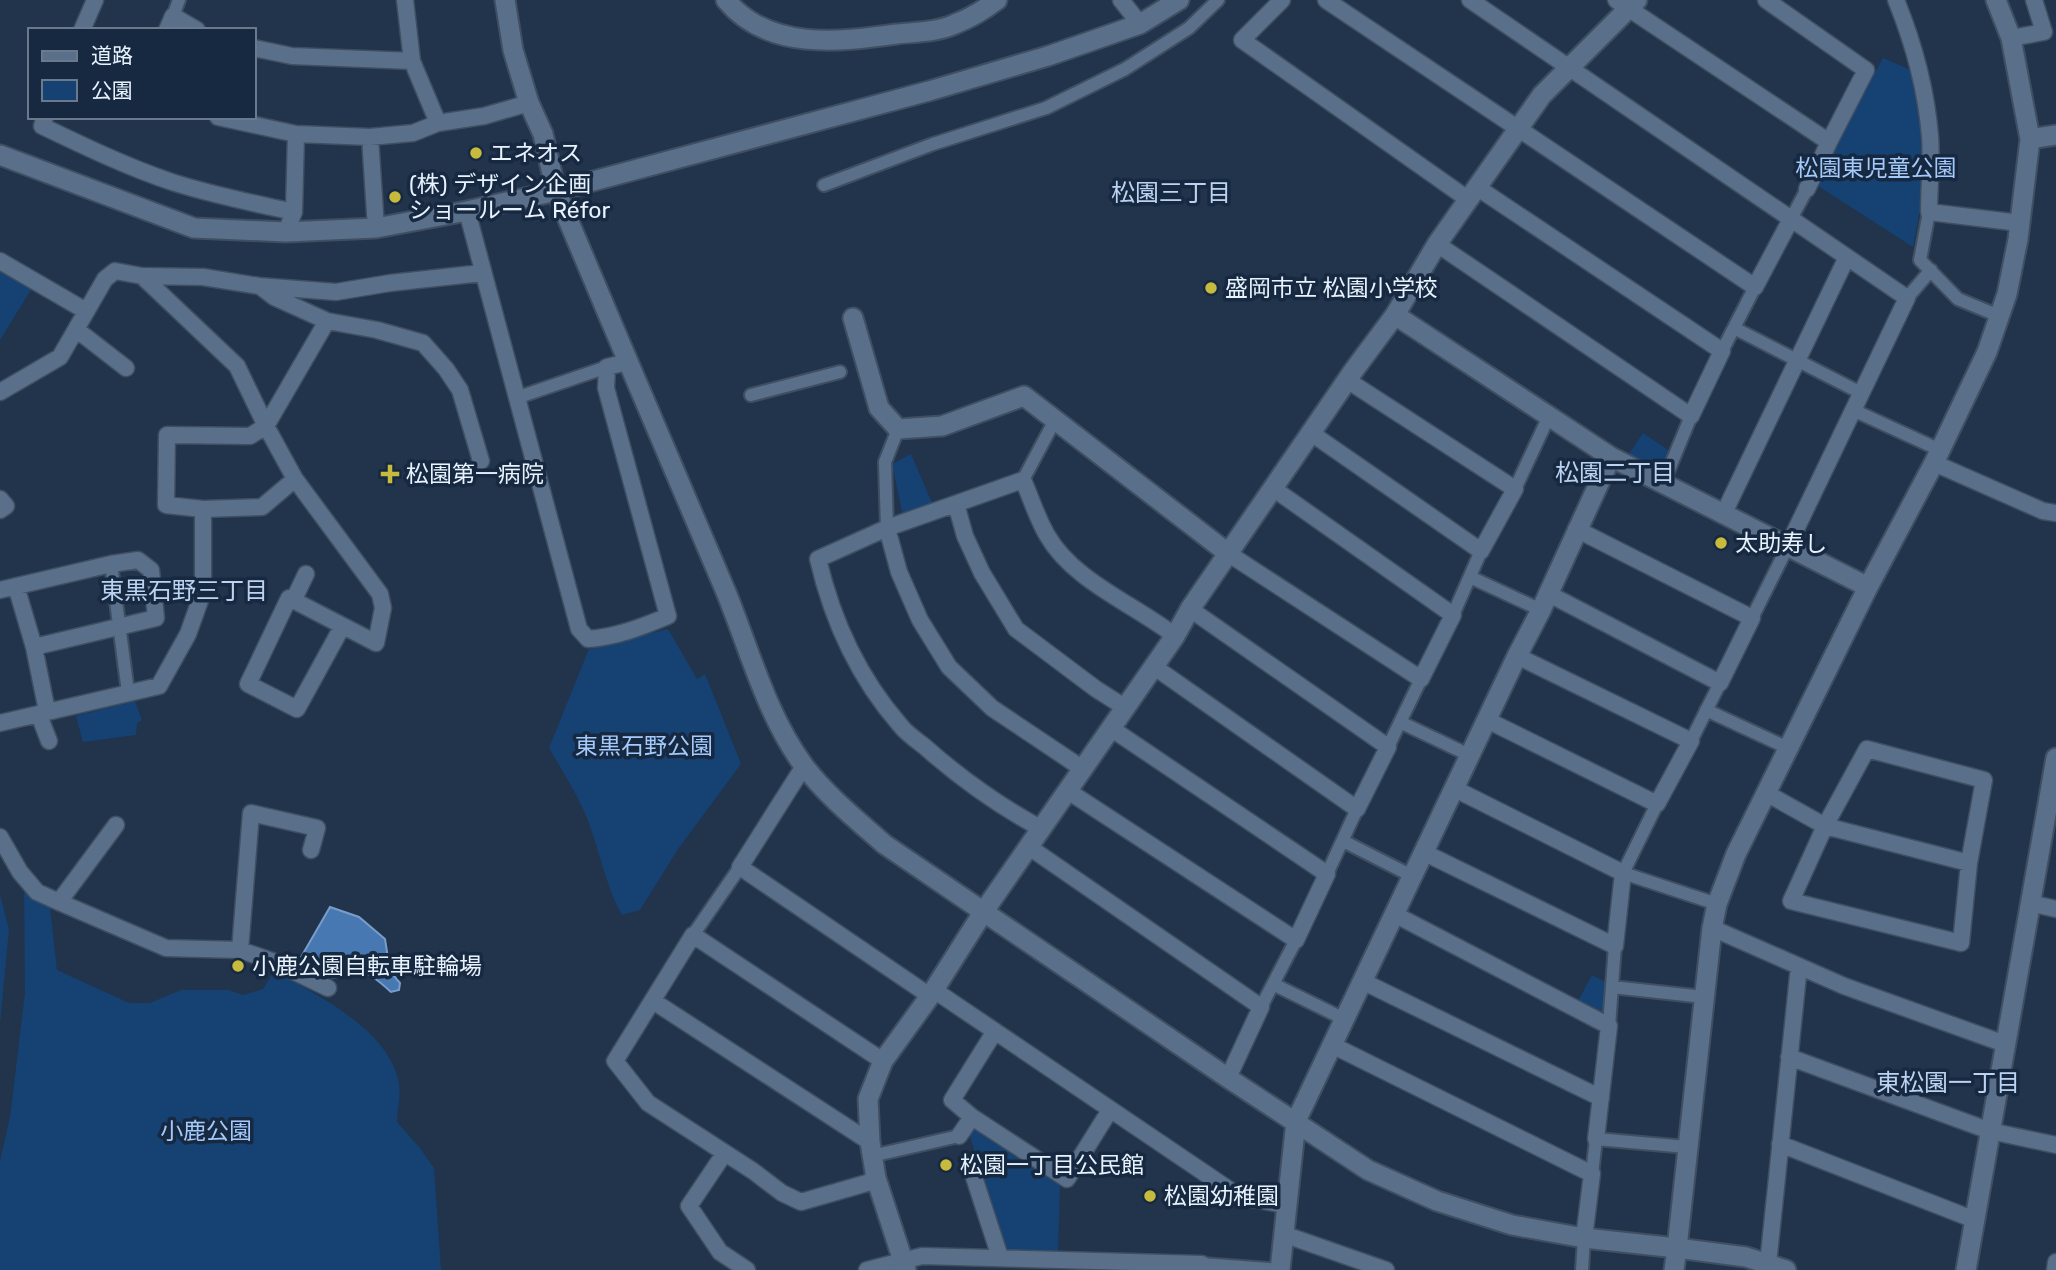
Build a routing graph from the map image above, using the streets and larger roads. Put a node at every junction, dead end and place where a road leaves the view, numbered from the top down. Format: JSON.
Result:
{"nodes":[{"id":1,"x":95,"y":0,"type":"edge"},
{"id":2,"x":179,"y":0,"type":"edge"},
{"id":3,"x":405,"y":0,"type":"edge"},
{"id":4,"x":505,"y":0,"type":"edge"},
{"id":5,"x":726,"y":0,"type":"edge"},
{"id":6,"x":997,"y":0,"type":"edge"},
{"id":7,"x":1121,"y":0,"type":"edge"},
{"id":8,"x":1179,"y":0,"type":"edge"},
{"id":9,"x":1219,"y":0,"type":"edge"},
{"id":10,"x":1282,"y":0,"type":"edge"},
{"id":11,"x":1326,"y":0,"type":"edge"},
{"id":12,"x":1470,"y":0,"type":"edge"},
{"id":13,"x":1766,"y":0,"type":"edge"},
{"id":14,"x":1896,"y":0,"type":"edge"},
{"id":15,"x":1996,"y":0,"type":"edge"},
{"id":16,"x":2034,"y":0,"type":"edge"},
{"id":17,"x":1627,"y":3,"type":"edge"},
{"id":18,"x":170,"y":23,"type":"edge"},
{"id":19,"x":1140,"y":23,"type":"junction"},
{"id":20,"x":83,"y":28,"type":"edge"},
{"id":21,"x":189,"y":28,"type":"edge"},
{"id":22,"x":2011,"y":38,"type":"junction"},
{"id":23,"x":256,"y":48,"type":"edge"},
{"id":24,"x":412,"y":61,"type":"junction"},
{"id":25,"x":1570,"y":68,"type":"junction"},
{"id":26,"x":529,"y":103,"type":"junction"},
{"id":27,"x":44,"y":119,"type":"edge"},
{"id":28,"x":227,"y":119,"type":"edge"},
{"id":29,"x":438,"y":124,"type":"junction"},
{"id":30,"x":1519,"y":130,"type":"junction"},
{"id":31,"x":296,"y":134,"type":"junction"},
{"id":32,"x":2056,"y":135,"type":"edge"},
{"id":33,"x":370,"y":137,"type":"junction"},
{"id":34,"x":2029,"y":139,"type":"junction"},
{"id":35,"x":1829,"y":142,"type":"junction"},
{"id":36,"x":0,"y":155,"type":"edge"},
{"id":37,"x":824,"y":185,"type":"dead end"},
{"id":38,"x":1807,"y":189,"type":"joint"},
{"id":39,"x":556,"y":191,"type":"junction"},
{"id":40,"x":1474,"y":194,"type":"junction"},
{"id":41,"x":467,"y":211,"type":"junction"},
{"id":42,"x":294,"y":212,"type":"junction"},
{"id":43,"x":1929,"y":212,"type":"junction"},
{"id":44,"x":1791,"y":219,"type":"junction"},
{"id":45,"x":2020,"y":223,"type":"junction"},
{"id":46,"x":376,"y":228,"type":"junction"},
{"id":47,"x":286,"y":232,"type":"junction"},
{"id":48,"x":1437,"y":244,"type":"junction"},
{"id":49,"x":1847,"y":257,"type":"junction"},
{"id":50,"x":0,"y":261,"type":"edge"},
{"id":51,"x":1931,"y":270,"type":"junction"},
{"id":52,"x":482,"y":272,"type":"junction"},
{"id":53,"x":142,"y":276,"type":"junction"},
{"id":54,"x":259,"y":286,"type":"junction"},
{"id":55,"x":1755,"y":287,"type":"junction"},
{"id":56,"x":1907,"y":298,"type":"junction"},
{"id":57,"x":86,"y":312,"type":"junction"},
{"id":58,"x":1395,"y":314,"type":"junction"},
{"id":59,"x":1999,"y":316,"type":"junction"},
{"id":60,"x":853,"y":318,"type":"dead end"},
{"id":61,"x":327,"y":321,"type":"junction"},
{"id":62,"x":1734,"y":328,"type":"junction"},
{"id":63,"x":77,"y":330,"type":"junction"},
{"id":64,"x":1722,"y":351,"type":"junction"},
{"id":65,"x":1797,"y":361,"type":"junction"},
{"id":66,"x":627,"y":362,"type":"junction"},
{"id":67,"x":126,"y":368,"type":"dead end"},
{"id":68,"x":607,"y":368,"type":"junction"},
{"id":69,"x":840,"y":372,"type":"dead end"},
{"id":70,"x":1347,"y":380,"type":"junction"},
{"id":71,"x":0,"y":392,"type":"edge"},
{"id":72,"x":1861,"y":393,"type":"junction"},
{"id":73,"x":751,"y":395,"type":"dead end"},
{"id":74,"x":516,"y":398,"type":"junction"},
{"id":75,"x":1853,"y":410,"type":"junction"},
{"id":76,"x":1549,"y":416,"type":"junction"},
{"id":77,"x":1691,"y":416,"type":"junction"},
{"id":78,"x":1055,"y":420,"type":"junction"},
{"id":79,"x":266,"y":426,"type":"junction"},
{"id":80,"x":898,"y":429,"type":"junction"},
{"id":81,"x":1311,"y":433,"type":"junction"},
{"id":82,"x":1937,"y":456,"type":"junction"},
{"id":83,"x":1611,"y":457,"type":"junction"},
{"id":84,"x":481,"y":461,"type":"dead end"},
{"id":85,"x":295,"y":479,"type":"junction"},
{"id":86,"x":1023,"y":480,"type":"junction"},
{"id":87,"x":1662,"y":484,"type":"junction"},
{"id":88,"x":1274,"y":489,"type":"junction"},
{"id":89,"x":1515,"y":489,"type":"junction"},
{"id":90,"x":0,"y":499,"type":"edge"},
{"id":91,"x":956,"y":504,"type":"junction"},
{"id":92,"x":203,"y":509,"type":"junction"},
{"id":93,"x":0,"y":510,"type":"edge"},
{"id":94,"x":2056,"y":513,"type":"edge"},
{"id":95,"x":1723,"y":514,"type":"junction"},
{"id":96,"x":887,"y":528,"type":"junction"},
{"id":97,"x":1576,"y":529,"type":"junction"},
{"id":98,"x":1787,"y":548,"type":"junction"},
{"id":99,"x":1481,"y":551,"type":"junction"},
{"id":100,"x":1229,"y":554,"type":"junction"},
{"id":101,"x":111,"y":564,"type":"junction"},
{"id":102,"x":306,"y":574,"type":"dead end"},
{"id":103,"x":1470,"y":578,"type":"junction"},
{"id":104,"x":1868,"y":587,"type":"junction"},
{"id":105,"x":8,"y":588,"type":"edge"},
{"id":106,"x":294,"y":599,"type":"junction"},
{"id":107,"x":1544,"y":602,"type":"junction"},
{"id":108,"x":1190,"y":609,"type":"junction"},
{"id":109,"x":1453,"y":615,"type":"junction"},
{"id":110,"x":1752,"y":618,"type":"junction"},
{"id":111,"x":342,"y":626,"type":"junction"},
{"id":112,"x":119,"y":627,"type":"junction"},
{"id":113,"x":1175,"y":636,"type":"junction"},
{"id":114,"x":34,"y":647,"type":"junction"},
{"id":115,"x":1517,"y":656,"type":"junction"},
{"id":116,"x":1153,"y":666,"type":"junction"},
{"id":117,"x":1421,"y":680,"type":"junction"},
{"id":118,"x":1720,"y":683,"type":"junction"},
{"id":119,"x":128,"y":692,"type":"junction"},
{"id":120,"x":1126,"y":708,"type":"junction"},
{"id":121,"x":1706,"y":710,"type":"junction"},
{"id":122,"x":43,"y":713,"type":"junction"},
{"id":123,"x":1487,"y":720,"type":"junction"},
{"id":124,"x":1400,"y":722,"type":"junction"},
{"id":125,"x":0,"y":723,"type":"edge"},
{"id":126,"x":1112,"y":729,"type":"junction"},
{"id":127,"x":48,"y":741,"type":"dead end"},
{"id":128,"x":1690,"y":741,"type":"junction"},
{"id":129,"x":1388,"y":747,"type":"junction"},
{"id":130,"x":1788,"y":748,"type":"junction"},
{"id":131,"x":1469,"y":755,"type":"junction"},
{"id":132,"x":2056,"y":758,"type":"edge"},
{"id":133,"x":804,"y":766,"type":"junction"},
{"id":134,"x":1083,"y":769,"type":"junction"},
{"id":135,"x":1454,"y":788,"type":"junction"},
{"id":136,"x":1068,"y":791,"type":"junction"},
{"id":137,"x":1766,"y":793,"type":"junction"},
{"id":138,"x":1657,"y":804,"type":"junction"},
{"id":139,"x":1357,"y":809,"type":"junction"},
{"id":140,"x":116,"y":825,"type":"dead end"},
{"id":141,"x":1825,"y":826,"type":"junction"},
{"id":142,"x":1042,"y":829,"type":"junction"},
{"id":143,"x":2049,"y":833,"type":"edge"},
{"id":144,"x":0,"y":837,"type":"edge"},
{"id":145,"x":1343,"y":841,"type":"junction"},
{"id":146,"x":1029,"y":847,"type":"junction"},
{"id":147,"x":311,"y":850,"type":"dead end"},
{"id":148,"x":1423,"y":852,"type":"junction"},
{"id":149,"x":1969,"y":863,"type":"junction"},
{"id":150,"x":740,"y":867,"type":"junction"},
{"id":151,"x":1623,"y":873,"type":"junction"},
{"id":152,"x":1327,"y":874,"type":"junction"},
{"id":153,"x":1412,"y":876,"type":"junction"},
{"id":154,"x":59,"y":902,"type":"junction"},
{"id":155,"x":2030,"y":903,"type":"junction"},
{"id":156,"x":1717,"y":904,"type":"junction"},
{"id":157,"x":2056,"y":909,"type":"edge"},
{"id":158,"x":984,"y":911,"type":"junction"},
{"id":159,"x":1394,"y":914,"type":"junction"},
{"id":160,"x":1712,"y":928,"type":"junction"},
{"id":161,"x":693,"y":935,"type":"junction"},
{"id":162,"x":1296,"y":940,"type":"junction"},
{"id":163,"x":1615,"y":946,"type":"junction"},
{"id":164,"x":240,"y":950,"type":"junction"},
{"id":165,"x":1799,"y":966,"type":"junction"},
{"id":166,"x":1362,"y":981,"type":"junction"},
{"id":167,"x":1273,"y":984,"type":"junction"},
{"id":168,"x":1612,"y":987,"type":"junction"},
{"id":169,"x":328,"y":988,"type":"dead end"},
{"id":170,"x":932,"y":993,"type":"junction"},
{"id":171,"x":1704,"y":997,"type":"junction"},
{"id":172,"x":653,"y":1001,"type":"junction"},
{"id":173,"x":1261,"y":1007,"type":"junction"},
{"id":174,"x":1344,"y":1019,"type":"junction"},
{"id":175,"x":1609,"y":1026,"type":"junction"},
{"id":176,"x":995,"y":1031,"type":"junction"},
{"id":177,"x":2005,"y":1044,"type":"junction"},
{"id":178,"x":1332,"y":1045,"type":"junction"},
{"id":179,"x":1789,"y":1057,"type":"junction"},
{"id":180,"x":883,"y":1061,"type":"junction"},
{"id":181,"x":1228,"y":1078,"type":"junction"},
{"id":182,"x":1601,"y":1098,"type":"junction"},
{"id":183,"x":1110,"y":1110,"type":"junction"},
{"id":184,"x":972,"y":1117,"type":"junction"},
{"id":185,"x":1296,"y":1121,"type":"junction"},
{"id":186,"x":1990,"y":1131,"type":"junction"},
{"id":187,"x":959,"y":1136,"type":"joint"},
{"id":188,"x":1596,"y":1139,"type":"junction"},
{"id":189,"x":1780,"y":1144,"type":"junction"},
{"id":190,"x":2056,"y":1145,"type":"edge"},
{"id":191,"x":1687,"y":1147,"type":"junction"},
{"id":192,"x":871,"y":1149,"type":"junction"},
{"id":193,"x":724,"y":1154,"type":"junction"},
{"id":194,"x":971,"y":1168,"type":"dead end"},
{"id":195,"x":1592,"y":1174,"type":"junction"},
{"id":196,"x":876,"y":1178,"type":"junction"},
{"id":197,"x":1287,"y":1205,"type":"junction"},
{"id":198,"x":1975,"y":1220,"type":"junction"},
{"id":199,"x":1283,"y":1234,"type":"junction"},
{"id":200,"x":1584,"y":1238,"type":"junction"},
{"id":201,"x":1677,"y":1248,"type":"junction"},
{"id":202,"x":1000,"y":1257,"type":"junction"},
{"id":203,"x":2056,"y":1262,"type":"edge"},
{"id":204,"x":904,"y":1265,"type":"edge"},
{"id":205,"x":1201,"y":1267,"type":"edge"},
{"id":206,"x":1777,"y":1267,"type":"edge"},
{"id":207,"x":747,"y":1270,"type":"edge"},
{"id":208,"x":867,"y":1270,"type":"edge"},
{"id":209,"x":1280,"y":1270,"type":"edge"},
{"id":210,"x":1386,"y":1270,"type":"edge"},
{"id":211,"x":1581,"y":1270,"type":"edge"},
{"id":212,"x":1674,"y":1270,"type":"edge"},
{"id":213,"x":1966,"y":1270,"type":"edge"},
{"id":214,"x":2055,"y":1270,"type":"edge"}],
"edges":[{"from":1,"to":20,"type":"street"},
{"from":2,"to":18,"type":"street"},
{"from":3,"to":24,"type":"street"},
{"from":4,"to":26,"type":"street"},
{"from":5,"to":6,"type":"street"},
{"from":7,"to":19,"type":"street"},
{"from":8,"to":19,"type":"street"},
{"from":9,"to":37,"type":"street"},
{"from":10,"to":40,"type":"street"},
{"from":11,"to":30,"type":"street"},
{"from":12,"to":25,"type":"street"},
{"from":13,"to":35,"type":"street"},
{"from":14,"to":43,"type":"street"},
{"from":15,"to":22,"type":"street"},
{"from":16,"to":22,"type":"street"},
{"from":17,"to":25,"type":"street"},
{"from":17,"to":35,"type":"street"},
{"from":18,"to":21,"type":"street"},
{"from":19,"to":39,"type":"street"},
{"from":22,"to":34,"type":"street"},
{"from":23,"to":24,"type":"street"},
{"from":24,"to":29,"type":"street"},
{"from":25,"to":30,"type":"street"},
{"from":25,"to":44,"type":"street"},
{"from":26,"to":29,"type":"street"},
{"from":26,"to":39,"type":"street"},
{"from":27,"to":42,"type":"street"},
{"from":28,"to":31,"type":"street"},
{"from":29,"to":33,"type":"street"},
{"from":30,"to":40,"type":"street"},
{"from":30,"to":55,"type":"street"},
{"from":31,"to":33,"type":"street"},
{"from":31,"to":42,"type":"street"},
{"from":32,"to":34,"type":"street"},
{"from":33,"to":46,"type":"street"},
{"from":34,"to":45,"type":"street"},
{"from":35,"to":38,"type":"street"},
{"from":36,"to":47,"type":"street"},
{"from":38,"to":44,"type":"street"},
{"from":39,"to":41,"type":"street"},
{"from":39,"to":66,"type":"street"},
{"from":40,"to":48,"type":"street"},
{"from":40,"to":64,"type":"street"},
{"from":41,"to":46,"type":"street"},
{"from":41,"to":52,"type":"street"},
{"from":42,"to":47,"type":"street"},
{"from":43,"to":45,"type":"street"},
{"from":43,"to":51,"type":"street"},
{"from":44,"to":49,"type":"street"},
{"from":44,"to":55,"type":"street"},
{"from":45,"to":59,"type":"street"},
{"from":46,"to":47,"type":"street"},
{"from":48,"to":58,"type":"street"},
{"from":48,"to":77,"type":"street"},
{"from":49,"to":56,"type":"street"},
{"from":49,"to":65,"type":"street"},
{"from":50,"to":57,"type":"street"},
{"from":51,"to":56,"type":"street"},
{"from":51,"to":59,"type":"street"},
{"from":52,"to":54,"type":"street"},
{"from":52,"to":74,"type":"street"},
{"from":53,"to":54,"type":"street"},
{"from":53,"to":57,"type":"street"},
{"from":53,"to":79,"type":"street"},
{"from":54,"to":61,"type":"street"},
{"from":55,"to":62,"type":"street"},
{"from":56,"to":72,"type":"street"},
{"from":57,"to":63,"type":"street"},
{"from":58,"to":70,"type":"street"},
{"from":58,"to":76,"type":"street"},
{"from":59,"to":82,"type":"street"},
{"from":60,"to":80,"type":"street"},
{"from":61,"to":79,"type":"street"},
{"from":61,"to":84,"type":"street"},
{"from":62,"to":64,"type":"street"},
{"from":62,"to":65,"type":"street"},
{"from":63,"to":67,"type":"street"},
{"from":63,"to":71,"type":"street"},
{"from":64,"to":77,"type":"street"},
{"from":65,"to":72,"type":"street"},
{"from":65,"to":95,"type":"street"},
{"from":66,"to":68,"type":"street"},
{"from":66,"to":133,"type":"street"},
{"from":68,"to":74,"type":"street"},
{"from":68,"to":74,"type":"street"},
{"from":69,"to":73,"type":"street"},
{"from":70,"to":81,"type":"street"},
{"from":70,"to":89,"type":"street"},
{"from":72,"to":75,"type":"street"},
{"from":75,"to":82,"type":"street"},
{"from":75,"to":98,"type":"street"},
{"from":76,"to":83,"type":"street"},
{"from":76,"to":89,"type":"street"},
{"from":77,"to":87,"type":"street"},
{"from":78,"to":80,"type":"street"},
{"from":78,"to":86,"type":"street"},
{"from":78,"to":100,"type":"street"},
{"from":79,"to":85,"type":"street"},
{"from":79,"to":92,"type":"street"},
{"from":80,"to":96,"type":"street"},
{"from":81,"to":88,"type":"street"},
{"from":81,"to":99,"type":"street"},
{"from":82,"to":94,"type":"street"},
{"from":82,"to":104,"type":"street"},
{"from":83,"to":87,"type":"street"},
{"from":83,"to":97,"type":"street"},
{"from":85,"to":92,"type":"street"},
{"from":85,"to":111,"type":"street"},
{"from":86,"to":91,"type":"street"},
{"from":86,"to":113,"type":"street"},
{"from":87,"to":95,"type":"street"},
{"from":88,"to":100,"type":"street"},
{"from":88,"to":109,"type":"street"},
{"from":89,"to":99,"type":"street"},
{"from":90,"to":93,"type":"street"},
{"from":91,"to":96,"type":"street"},
{"from":91,"to":120,"type":"street"},
{"from":92,"to":119,"type":"street"},
{"from":95,"to":98,"type":"street"},
{"from":96,"to":134,"type":"street"},
{"from":96,"to":142,"type":"street"},
{"from":97,"to":107,"type":"street"},
{"from":97,"to":110,"type":"street"},
{"from":98,"to":104,"type":"street"},
{"from":98,"to":110,"type":"street"},
{"from":99,"to":103,"type":"street"},
{"from":100,"to":108,"type":"street"},
{"from":100,"to":117,"type":"street"},
{"from":101,"to":105,"type":"street"},
{"from":101,"to":112,"type":"street"},
{"from":101,"to":112,"type":"street"},
{"from":102,"to":106,"type":"street"},
{"from":103,"to":107,"type":"street"},
{"from":103,"to":109,"type":"street"},
{"from":104,"to":130,"type":"street"},
{"from":105,"to":114,"type":"street"},
{"from":106,"to":111,"type":"street"},
{"from":106,"to":111,"type":"street"},
{"from":107,"to":115,"type":"street"},
{"from":107,"to":118,"type":"street"},
{"from":108,"to":113,"type":"street"},
{"from":108,"to":129,"type":"street"},
{"from":109,"to":117,"type":"street"},
{"from":110,"to":118,"type":"street"},
{"from":112,"to":114,"type":"street"},
{"from":112,"to":119,"type":"street"},
{"from":113,"to":116,"type":"street"},
{"from":114,"to":122,"type":"street"},
{"from":115,"to":123,"type":"street"},
{"from":115,"to":128,"type":"street"},
{"from":116,"to":120,"type":"street"},
{"from":116,"to":139,"type":"street"},
{"from":117,"to":124,"type":"street"},
{"from":118,"to":121,"type":"street"},
{"from":119,"to":122,"type":"street"},
{"from":120,"to":126,"type":"street"},
{"from":121,"to":128,"type":"street"},
{"from":121,"to":130,"type":"street"},
{"from":122,"to":125,"type":"street"},
{"from":122,"to":127,"type":"street"},
{"from":123,"to":131,"type":"street"},
{"from":123,"to":138,"type":"street"},
{"from":124,"to":129,"type":"street"},
{"from":124,"to":131,"type":"street"},
{"from":126,"to":134,"type":"street"},
{"from":126,"to":152,"type":"street"},
{"from":128,"to":138,"type":"street"},
{"from":129,"to":139,"type":"street"},
{"from":130,"to":137,"type":"street"},
{"from":131,"to":135,"type":"street"},
{"from":132,"to":143,"type":"street"},
{"from":133,"to":150,"type":"street"},
{"from":133,"to":158,"type":"street"},
{"from":134,"to":136,"type":"street"},
{"from":135,"to":148,"type":"street"},
{"from":135,"to":151,"type":"street"},
{"from":136,"to":142,"type":"street"},
{"from":136,"to":162,"type":"street"},
{"from":137,"to":141,"type":"street"},
{"from":137,"to":156,"type":"street"},
{"from":138,"to":151,"type":"street"},
{"from":139,"to":145,"type":"street"},
{"from":140,"to":154,"type":"street"},
{"from":141,"to":149,"type":"street"},
{"from":141,"to":149,"type":"street"},
{"from":141,"to":149,"type":"street"},
{"from":142,"to":146,"type":"street"},
{"from":143,"to":155,"type":"street"},
{"from":144,"to":154,"type":"street"},
{"from":145,"to":152,"type":"street"},
{"from":145,"to":153,"type":"street"},
{"from":146,"to":158,"type":"street"},
{"from":146,"to":173,"type":"street"},
{"from":147,"to":164,"type":"street"},
{"from":148,"to":153,"type":"street"},
{"from":148,"to":163,"type":"street"},
{"from":150,"to":161,"type":"street"},
{"from":150,"to":170,"type":"street"},
{"from":151,"to":156,"type":"street"},
{"from":151,"to":163,"type":"street"},
{"from":152,"to":162,"type":"street"},
{"from":153,"to":159,"type":"street"},
{"from":154,"to":164,"type":"street"},
{"from":155,"to":157,"type":"street"},
{"from":155,"to":177,"type":"street"},
{"from":156,"to":160,"type":"street"},
{"from":158,"to":170,"type":"street"},
{"from":158,"to":181,"type":"street"},
{"from":159,"to":166,"type":"street"},
{"from":159,"to":175,"type":"street"},
{"from":160,"to":165,"type":"street"},
{"from":160,"to":171,"type":"street"},
{"from":161,"to":172,"type":"street"},
{"from":161,"to":180,"type":"street"},
{"from":162,"to":167,"type":"street"},
{"from":163,"to":168,"type":"street"},
{"from":164,"to":169,"type":"street"},
{"from":165,"to":177,"type":"street"},
{"from":165,"to":179,"type":"street"},
{"from":166,"to":174,"type":"street"},
{"from":166,"to":182,"type":"street"},
{"from":167,"to":173,"type":"street"},
{"from":167,"to":174,"type":"street"},
{"from":168,"to":171,"type":"street"},
{"from":168,"to":175,"type":"street"},
{"from":170,"to":176,"type":"street"},
{"from":170,"to":180,"type":"street"},
{"from":171,"to":191,"type":"street"},
{"from":172,"to":192,"type":"street"},
{"from":172,"to":193,"type":"street"},
{"from":173,"to":181,"type":"street"},
{"from":174,"to":178,"type":"street"},
{"from":175,"to":182,"type":"street"},
{"from":176,"to":183,"type":"street"},
{"from":176,"to":184,"type":"street"},
{"from":177,"to":186,"type":"street"},
{"from":178,"to":185,"type":"street"},
{"from":178,"to":195,"type":"street"},
{"from":179,"to":186,"type":"street"},
{"from":179,"to":189,"type":"street"},
{"from":180,"to":192,"type":"street"},
{"from":181,"to":185,"type":"street"},
{"from":182,"to":188,"type":"street"},
{"from":183,"to":184,"type":"street"},
{"from":183,"to":197,"type":"street"},
{"from":184,"to":187,"type":"street"},
{"from":185,"to":197,"type":"street"},
{"from":185,"to":200,"type":"street"},
{"from":186,"to":190,"type":"street"},
{"from":186,"to":198,"type":"street"},
{"from":187,"to":192,"type":"street"},
{"from":188,"to":191,"type":"street"},
{"from":188,"to":195,"type":"street"},
{"from":189,"to":198,"type":"street"},
{"from":189,"to":206,"type":"street"},
{"from":191,"to":201,"type":"street"},
{"from":192,"to":196,"type":"street"},
{"from":193,"to":196,"type":"street"},
{"from":193,"to":207,"type":"street"},
{"from":194,"to":202,"type":"street"},
{"from":195,"to":200,"type":"street"},
{"from":196,"to":204,"type":"street"},
{"from":197,"to":199,"type":"street"},
{"from":198,"to":213,"type":"street"},
{"from":199,"to":209,"type":"street"},
{"from":199,"to":210,"type":"street"},
{"from":200,"to":201,"type":"street"},
{"from":200,"to":211,"type":"street"},
{"from":201,"to":206,"type":"street"},
{"from":201,"to":212,"type":"street"},
{"from":202,"to":204,"type":"street"},
{"from":202,"to":205,"type":"street"},
{"from":203,"to":214,"type":"street"},
{"from":204,"to":208,"type":"street"},
{"from":205,"to":209,"type":"street"}]}
